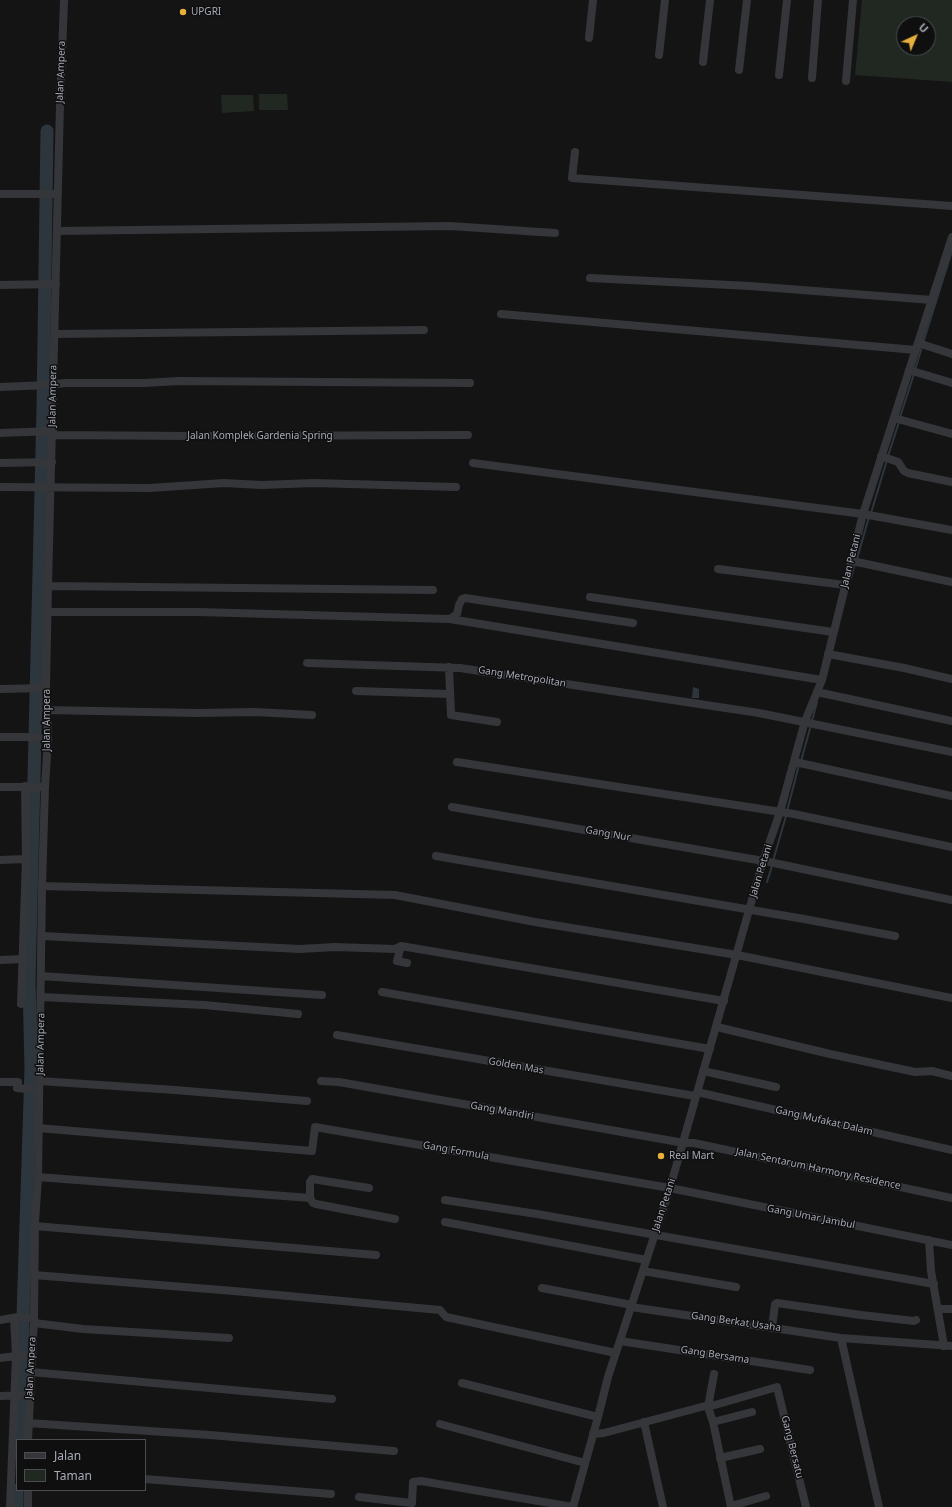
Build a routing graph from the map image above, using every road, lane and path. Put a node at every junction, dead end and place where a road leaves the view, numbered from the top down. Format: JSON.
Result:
{"nodes":[{"id":1,"x":64,"y":0,"type":"edge"},
{"id":2,"x":593,"y":0,"type":"edge"},
{"id":3,"x":665,"y":0,"type":"edge"},
{"id":4,"x":710,"y":0,"type":"edge"},
{"id":5,"x":747,"y":0,"type":"edge"},
{"id":6,"x":787,"y":0,"type":"edge"},
{"id":7,"x":818,"y":0,"type":"edge"},
{"id":8,"x":853,"y":0,"type":"edge"},
{"id":9,"x":589,"y":38,"type":"dead end"},
{"id":10,"x":659,"y":55,"type":"dead end"},
{"id":11,"x":704,"y":62,"type":"dead end"},
{"id":12,"x":739,"y":70,"type":"dead end"},
{"id":13,"x":779,"y":75,"type":"dead end"},
{"id":14,"x":812,"y":78,"type":"dead end"},
{"id":15,"x":846,"y":81,"type":"dead end"},
{"id":16,"x":575,"y":152,"type":"dead end"},
{"id":17,"x":0,"y":194,"type":"edge"},
{"id":18,"x":56,"y":194,"type":"junction"},
{"id":19,"x":952,"y":206,"type":"edge"},
{"id":20,"x":57,"y":231,"type":"junction"},
{"id":21,"x":555,"y":233,"type":"dead end"},
{"id":22,"x":952,"y":237,"type":"edge"},
{"id":23,"x":948,"y":255,"type":"edge"},
{"id":24,"x":590,"y":278,"type":"dead end"},
{"id":25,"x":53,"y":284,"type":"junction"},
{"id":26,"x":0,"y":285,"type":"edge"},
{"id":27,"x":932,"y":300,"type":"junction"},
{"id":28,"x":501,"y":314,"type":"dead end"},
{"id":29,"x":424,"y":330,"type":"dead end"},
{"id":30,"x":55,"y":334,"type":"junction"},
{"id":31,"x":920,"y":346,"type":"junction"},
{"id":32,"x":952,"y":354,"type":"edge"},
{"id":33,"x":914,"y":372,"type":"junction"},
{"id":34,"x":470,"y":383,"type":"dead end"},
{"id":35,"x":952,"y":383,"type":"edge"},
{"id":36,"x":47,"y":385,"type":"junction"},
{"id":37,"x":0,"y":387,"type":"edge"},
{"id":38,"x":896,"y":419,"type":"junction"},
{"id":39,"x":52,"y":432,"type":"junction"},
{"id":40,"x":0,"y":434,"type":"edge"},
{"id":41,"x":468,"y":434,"type":"dead end"},
{"id":42,"x":952,"y":434,"type":"edge"},
{"id":43,"x":883,"y":457,"type":"junction"},
{"id":44,"x":49,"y":462,"type":"junction"},
{"id":45,"x":0,"y":463,"type":"edge"},
{"id":46,"x":473,"y":463,"type":"dead end"},
{"id":47,"x":952,"y":482,"type":"edge"},
{"id":48,"x":0,"y":487,"type":"edge"},
{"id":49,"x":456,"y":487,"type":"dead end"},
{"id":50,"x":49,"y":488,"type":"junction"},
{"id":51,"x":867,"y":514,"type":"junction"},
{"id":52,"x":952,"y":530,"type":"edge"},
{"id":53,"x":856,"y":562,"type":"junction"},
{"id":54,"x":718,"y":569,"type":"dead end"},
{"id":55,"x":952,"y":582,"type":"edge"},
{"id":56,"x":845,"y":585,"type":"junction"},
{"id":57,"x":48,"y":586,"type":"junction"},
{"id":58,"x":433,"y":590,"type":"dead end"},
{"id":59,"x":590,"y":597,"type":"dead end"},
{"id":60,"x":48,"y":612,"type":"junction"},
{"id":61,"x":450,"y":618,"type":"junction"},
{"id":62,"x":633,"y":623,"type":"dead end"},
{"id":63,"x":833,"y":632,"type":"junction"},
{"id":64,"x":828,"y":654,"type":"junction"},
{"id":65,"x":307,"y":664,"type":"dead end"},
{"id":66,"x":449,"y":667,"type":"junction"},
{"id":67,"x":952,"y":679,"type":"edge"},
{"id":68,"x":822,"y":680,"type":"junction"},
{"id":69,"x":43,"y":688,"type":"junction"},
{"id":70,"x":0,"y":689,"type":"edge"},
{"id":71,"x":356,"y":691,"type":"dead end"},
{"id":72,"x":821,"y":693,"type":"junction"},
{"id":73,"x":450,"y":694,"type":"junction"},
{"id":74,"x":46,"y":710,"type":"junction"},
{"id":75,"x":312,"y":715,"type":"dead end"},
{"id":76,"x":805,"y":721,"type":"junction"},
{"id":77,"x":952,"y":721,"type":"edge"},
{"id":78,"x":497,"y":722,"type":"dead end"},
{"id":79,"x":0,"y":737,"type":"edge"},
{"id":80,"x":46,"y":740,"type":"junction"},
{"id":81,"x":952,"y":752,"type":"edge"},
{"id":82,"x":457,"y":762,"type":"dead end"},
{"id":83,"x":799,"y":763,"type":"junction"},
{"id":84,"x":35,"y":786,"type":"junction"},
{"id":85,"x":0,"y":787,"type":"edge"},
{"id":86,"x":952,"y":796,"type":"edge"},
{"id":87,"x":452,"y":807,"type":"dead end"},
{"id":88,"x":782,"y":812,"type":"junction"},
{"id":89,"x":952,"y":846,"type":"edge"},
{"id":90,"x":436,"y":856,"type":"dead end"},
{"id":91,"x":26,"y":859,"type":"junction"},
{"id":92,"x":0,"y":860,"type":"edge"},
{"id":93,"x":766,"y":862,"type":"junction"},
{"id":94,"x":42,"y":886,"type":"junction"},
{"id":95,"x":952,"y":900,"type":"edge"},
{"id":96,"x":750,"y":910,"type":"junction"},
{"id":97,"x":42,"y":936,"type":"junction"},
{"id":98,"x":895,"y":936,"type":"dead end"},
{"id":99,"x":401,"y":946,"type":"junction"},
{"id":100,"x":737,"y":955,"type":"junction"},
{"id":101,"x":23,"y":959,"type":"junction"},
{"id":102,"x":0,"y":960,"type":"edge"},
{"id":103,"x":407,"y":963,"type":"dead end"},
{"id":104,"x":41,"y":976,"type":"junction"},
{"id":105,"x":382,"y":992,"type":"dead end"},
{"id":106,"x":322,"y":995,"type":"dead end"},
{"id":107,"x":41,"y":998,"type":"junction"},
{"id":108,"x":952,"y":998,"type":"edge"},
{"id":109,"x":724,"y":1001,"type":"junction"},
{"id":110,"x":21,"y":1004,"type":"dead end"},
{"id":111,"x":298,"y":1014,"type":"dead end"},
{"id":112,"x":716,"y":1027,"type":"junction"},
{"id":113,"x":337,"y":1035,"type":"dead end"},
{"id":114,"x":710,"y":1049,"type":"junction"},
{"id":115,"x":703,"y":1071,"type":"junction"},
{"id":116,"x":952,"y":1076,"type":"edge"},
{"id":117,"x":321,"y":1081,"type":"dead end"},
{"id":118,"x":0,"y":1082,"type":"edge"},
{"id":119,"x":40,"y":1082,"type":"junction"},
{"id":120,"x":776,"y":1087,"type":"dead end"},
{"id":121,"x":37,"y":1090,"type":"junction"},
{"id":122,"x":696,"y":1094,"type":"junction"},
{"id":123,"x":307,"y":1101,"type":"dead end"},
{"id":124,"x":38,"y":1128,"type":"junction"},
{"id":125,"x":684,"y":1143,"type":"junction"},
{"id":126,"x":952,"y":1150,"type":"edge"},
{"id":127,"x":38,"y":1177,"type":"junction"},
{"id":128,"x":369,"y":1188,"type":"dead end"},
{"id":129,"x":670,"y":1188,"type":"junction"},
{"id":130,"x":310,"y":1198,"type":"junction"},
{"id":131,"x":952,"y":1198,"type":"edge"},
{"id":132,"x":445,"y":1200,"type":"dead end"},
{"id":133,"x":395,"y":1219,"type":"dead end"},
{"id":134,"x":446,"y":1222,"type":"dead end"},
{"id":135,"x":35,"y":1226,"type":"junction"},
{"id":136,"x":655,"y":1234,"type":"junction"},
{"id":137,"x":929,"y":1240,"type":"junction"},
{"id":138,"x":952,"y":1245,"type":"edge"},
{"id":139,"x":376,"y":1255,"type":"dead end"},
{"id":140,"x":646,"y":1260,"type":"junction"},
{"id":141,"x":643,"y":1271,"type":"junction"},
{"id":142,"x":34,"y":1275,"type":"junction"},
{"id":143,"x":934,"y":1284,"type":"junction"},
{"id":144,"x":736,"y":1287,"type":"dead end"},
{"id":145,"x":542,"y":1288,"type":"dead end"},
{"id":146,"x":631,"y":1306,"type":"junction"},
{"id":147,"x":938,"y":1309,"type":"junction"},
{"id":148,"x":952,"y":1309,"type":"edge"},
{"id":149,"x":16,"y":1318,"type":"junction"},
{"id":150,"x":0,"y":1320,"type":"edge"},
{"id":151,"x":33,"y":1320,"type":"junction"},
{"id":152,"x":916,"y":1320,"type":"dead end"},
{"id":153,"x":772,"y":1328,"type":"junction"},
{"id":154,"x":229,"y":1338,"type":"dead end"},
{"id":155,"x":841,"y":1338,"type":"junction"},
{"id":156,"x":620,"y":1341,"type":"junction"},
{"id":157,"x":948,"y":1346,"type":"edge"},
{"id":158,"x":616,"y":1353,"type":"junction"},
{"id":159,"x":24,"y":1357,"type":"junction"},
{"id":160,"x":0,"y":1358,"type":"edge"},
{"id":161,"x":810,"y":1370,"type":"dead end"},
{"id":162,"x":31,"y":1372,"type":"junction"},
{"id":163,"x":714,"y":1374,"type":"dead end"},
{"id":164,"x":462,"y":1383,"type":"dead end"},
{"id":165,"x":22,"y":1395,"type":"junction"},
{"id":166,"x":0,"y":1396,"type":"edge"},
{"id":167,"x":332,"y":1399,"type":"dead end"},
{"id":168,"x":706,"y":1406,"type":"junction"},
{"id":169,"x":752,"y":1412,"type":"dead end"},
{"id":170,"x":598,"y":1417,"type":"junction"},
{"id":171,"x":644,"y":1422,"type":"junction"},
{"id":172,"x":713,"y":1422,"type":"junction"},
{"id":173,"x":28,"y":1423,"type":"junction"},
{"id":174,"x":440,"y":1424,"type":"dead end"},
{"id":175,"x":599,"y":1434,"type":"junction"},
{"id":176,"x":17,"y":1439,"type":"edge"},
{"id":177,"x":28,"y":1439,"type":"edge"},
{"id":178,"x":760,"y":1449,"type":"dead end"},
{"id":179,"x":16,"y":1451,"type":"edge"},
{"id":180,"x":394,"y":1451,"type":"dead end"},
{"id":181,"x":720,"y":1458,"type":"junction"},
{"id":182,"x":585,"y":1463,"type":"junction"},
{"id":183,"x":146,"y":1479,"type":"edge"},
{"id":184,"x":28,"y":1491,"type":"edge"},
{"id":185,"x":331,"y":1494,"type":"dead end"},
{"id":186,"x":766,"y":1496,"type":"dead end"},
{"id":187,"x":359,"y":1497,"type":"dead end"},
{"id":188,"x":731,"y":1506,"type":"edge"},
{"id":189,"x":10,"y":1507,"type":"edge"},
{"id":190,"x":28,"y":1507,"type":"edge"},
{"id":191,"x":573,"y":1507,"type":"edge"},
{"id":192,"x":663,"y":1507,"type":"edge"},
{"id":193,"x":806,"y":1507,"type":"edge"},
{"id":194,"x":879,"y":1507,"type":"edge"}],
"edges":[{"from":1,"to":18,"type":"street","name":"Jalan Ampera"},
{"from":2,"to":9,"type":"street"},
{"from":3,"to":10,"type":"street"},
{"from":4,"to":11,"type":"street"},
{"from":5,"to":12,"type":"street"},
{"from":6,"to":13,"type":"street"},
{"from":7,"to":14,"type":"street"},
{"from":8,"to":15,"type":"street"},
{"from":16,"to":19,"type":"street"},
{"from":17,"to":18,"type":"street"},
{"from":18,"to":20,"type":"street","name":"Jalan Ampera"},
{"from":20,"to":21,"type":"street"},
{"from":20,"to":25,"type":"street","name":"Jalan Ampera"},
{"from":22,"to":23,"type":"street","name":"Jalan Petani"},
{"from":23,"to":27,"type":"street","name":"Jalan Petani"},
{"from":24,"to":27,"type":"street"},
{"from":25,"to":26,"type":"street"},
{"from":25,"to":30,"type":"street","name":"Jalan Ampera"},
{"from":27,"to":31,"type":"street","name":"Jalan Petani"},
{"from":28,"to":31,"type":"street"},
{"from":29,"to":30,"type":"street"},
{"from":30,"to":36,"type":"street","name":"Jalan Ampera"},
{"from":31,"to":32,"type":"street"},
{"from":31,"to":33,"type":"street","name":"Jalan Petani"},
{"from":33,"to":35,"type":"street"},
{"from":33,"to":38,"type":"street","name":"Jalan Petani"},
{"from":34,"to":36,"type":"street"},
{"from":36,"to":37,"type":"street"},
{"from":36,"to":39,"type":"street","name":"Jalan Ampera"},
{"from":38,"to":42,"type":"street"},
{"from":38,"to":43,"type":"street","name":"Jalan Petani"},
{"from":39,"to":40,"type":"street","name":"Jalan Komplek Gardenia Spring"},
{"from":39,"to":41,"type":"street","name":"Jalan Komplek Gardenia Spring"},
{"from":39,"to":44,"type":"street","name":"Jalan Ampera"},
{"from":43,"to":47,"type":"street"},
{"from":43,"to":51,"type":"street","name":"Jalan Petani"},
{"from":44,"to":45,"type":"street"},
{"from":44,"to":50,"type":"street","name":"Jalan Ampera"},
{"from":46,"to":51,"type":"street"},
{"from":48,"to":50,"type":"street"},
{"from":49,"to":50,"type":"street"},
{"from":50,"to":57,"type":"street","name":"Jalan Ampera"},
{"from":51,"to":52,"type":"street"},
{"from":51,"to":53,"type":"street","name":"Jalan Petani"},
{"from":53,"to":55,"type":"street"},
{"from":53,"to":56,"type":"street","name":"Jalan Petani"},
{"from":54,"to":56,"type":"street"},
{"from":56,"to":63,"type":"street","name":"Jalan Petani"},
{"from":57,"to":58,"type":"street"},
{"from":57,"to":60,"type":"street","name":"Jalan Ampera"},
{"from":59,"to":63,"type":"street"},
{"from":60,"to":61,"type":"street"},
{"from":60,"to":69,"type":"street","name":"Jalan Ampera"},
{"from":61,"to":62,"type":"street"},
{"from":61,"to":68,"type":"street"},
{"from":63,"to":64,"type":"street","name":"Jalan Petani"},
{"from":64,"to":67,"type":"street"},
{"from":64,"to":68,"type":"street","name":"Jalan Petani"},
{"from":65,"to":66,"type":"street","name":"Gang Metropolitan"},
{"from":66,"to":73,"type":"street"},
{"from":66,"to":76,"type":"street","name":"Gang Metropolitan"},
{"from":68,"to":72,"type":"street","name":"Jalan Petani"},
{"from":69,"to":70,"type":"street"},
{"from":69,"to":74,"type":"street","name":"Jalan Ampera"},
{"from":71,"to":73,"type":"street"},
{"from":72,"to":76,"type":"street","name":"Jalan Petani"},
{"from":72,"to":77,"type":"street"},
{"from":73,"to":78,"type":"street"},
{"from":74,"to":75,"type":"street"},
{"from":74,"to":80,"type":"street","name":"Jalan Ampera"},
{"from":76,"to":81,"type":"street","name":"Gang Metropolitan"},
{"from":76,"to":83,"type":"street","name":"Jalan Petani"},
{"from":79,"to":80,"type":"street"},
{"from":80,"to":84,"type":"street","name":"Jalan Ampera"},
{"from":82,"to":88,"type":"street"},
{"from":83,"to":86,"type":"street"},
{"from":83,"to":88,"type":"street","name":"Jalan Petani"},
{"from":84,"to":85,"type":"street"},
{"from":84,"to":91,"type":"street"},
{"from":84,"to":94,"type":"street","name":"Jalan Ampera"},
{"from":87,"to":93,"type":"street","name":"Gang Nur"},
{"from":88,"to":89,"type":"street"},
{"from":88,"to":93,"type":"street","name":"Jalan Petani"},
{"from":90,"to":96,"type":"street"},
{"from":91,"to":92,"type":"street"},
{"from":91,"to":101,"type":"street"},
{"from":93,"to":95,"type":"street","name":"Gang Nur"},
{"from":93,"to":96,"type":"street","name":"Jalan Petani"},
{"from":94,"to":97,"type":"street","name":"Jalan Ampera"},
{"from":94,"to":100,"type":"street"},
{"from":96,"to":98,"type":"street"},
{"from":96,"to":100,"type":"street","name":"Jalan Petani"},
{"from":97,"to":99,"type":"street"},
{"from":97,"to":104,"type":"street","name":"Jalan Ampera"},
{"from":99,"to":103,"type":"street"},
{"from":99,"to":109,"type":"street"},
{"from":100,"to":108,"type":"street"},
{"from":100,"to":109,"type":"street","name":"Jalan Petani"},
{"from":101,"to":102,"type":"street"},
{"from":101,"to":110,"type":"street"},
{"from":104,"to":106,"type":"street"},
{"from":104,"to":107,"type":"street","name":"Jalan Ampera"},
{"from":105,"to":114,"type":"street"},
{"from":107,"to":111,"type":"street"},
{"from":107,"to":119,"type":"street","name":"Jalan Ampera"},
{"from":109,"to":112,"type":"street","name":"Jalan Petani"},
{"from":112,"to":114,"type":"street","name":"Jalan Petani"},
{"from":112,"to":116,"type":"street"},
{"from":113,"to":122,"type":"street","name":"Golden Mas"},
{"from":114,"to":115,"type":"street","name":"Jalan Petani"},
{"from":115,"to":120,"type":"street"},
{"from":115,"to":122,"type":"street","name":"Jalan Petani"},
{"from":117,"to":125,"type":"street","name":"Gang Mandiri"},
{"from":118,"to":121,"type":"street"},
{"from":119,"to":121,"type":"street","name":"Jalan Ampera"},
{"from":119,"to":123,"type":"street"},
{"from":121,"to":124,"type":"street","name":"Jalan Ampera"},
{"from":122,"to":125,"type":"street","name":"Jalan Petani"},
{"from":122,"to":126,"type":"street","name":"Gang Mufakat Dalam"},
{"from":124,"to":127,"type":"street","name":"Jalan Ampera"},
{"from":124,"to":129,"type":"street","name":"Gang Formula"},
{"from":125,"to":129,"type":"street","name":"Jalan Petani"},
{"from":125,"to":131,"type":"street","name":"Jalan Sentarum Harmony Residence"},
{"from":127,"to":130,"type":"street"},
{"from":127,"to":135,"type":"street","name":"Jalan Ampera"},
{"from":128,"to":130,"type":"street"},
{"from":129,"to":136,"type":"street","name":"Jalan Petani"},
{"from":129,"to":137,"type":"street","name":"Gang Umar Jambul"},
{"from":130,"to":133,"type":"street"},
{"from":132,"to":136,"type":"street"},
{"from":134,"to":140,"type":"street"},
{"from":135,"to":139,"type":"street"},
{"from":135,"to":142,"type":"street","name":"Jalan Ampera"},
{"from":136,"to":140,"type":"street","name":"Jalan Petani"},
{"from":136,"to":143,"type":"street"},
{"from":137,"to":138,"type":"street","name":"Gang Umar Jambul"},
{"from":137,"to":143,"type":"street"},
{"from":140,"to":141,"type":"street","name":"Jalan Petani"},
{"from":141,"to":144,"type":"street"},
{"from":141,"to":146,"type":"street","name":"Jalan Petani"},
{"from":142,"to":151,"type":"street","name":"Jalan Ampera"},
{"from":142,"to":158,"type":"street"},
{"from":143,"to":147,"type":"street"},
{"from":145,"to":146,"type":"street","name":"Gang Berkat Usaha"},
{"from":146,"to":153,"type":"street","name":"Gang Berkat Usaha"},
{"from":146,"to":156,"type":"street","name":"Jalan Petani"},
{"from":147,"to":148,"type":"street"},
{"from":147,"to":157,"type":"street"},
{"from":149,"to":150,"type":"street"},
{"from":149,"to":151,"type":"street"},
{"from":149,"to":159,"type":"street"},
{"from":151,"to":154,"type":"street"},
{"from":151,"to":159,"type":"street","name":"Jalan Ampera"},
{"from":152,"to":153,"type":"street"},
{"from":153,"to":155,"type":"street","name":"Gang Berkat Usaha"},
{"from":155,"to":157,"type":"street","name":"Gang Berkat Usaha"},
{"from":155,"to":194,"type":"street"},
{"from":156,"to":158,"type":"street","name":"Jalan Petani"},
{"from":156,"to":161,"type":"street","name":"Gang Bersama"},
{"from":158,"to":170,"type":"street","name":"Jalan Petani"},
{"from":159,"to":160,"type":"street"},
{"from":159,"to":162,"type":"street","name":"Jalan Ampera"},
{"from":159,"to":165,"type":"street"},
{"from":162,"to":165,"type":"street","name":"Jalan Ampera"},
{"from":162,"to":167,"type":"street"},
{"from":163,"to":168,"type":"street"},
{"from":164,"to":170,"type":"street"},
{"from":165,"to":166,"type":"street"},
{"from":165,"to":173,"type":"street","name":"Jalan Ampera"},
{"from":165,"to":176,"type":"street"},
{"from":168,"to":171,"type":"street"},
{"from":168,"to":172,"type":"street"},
{"from":168,"to":193,"type":"street","name":"Gang Bersatu"},
{"from":169,"to":172,"type":"street"},
{"from":170,"to":175,"type":"street","name":"Jalan Petani"},
{"from":171,"to":175,"type":"street"},
{"from":171,"to":192,"type":"street"},
{"from":172,"to":181,"type":"street"},
{"from":173,"to":177,"type":"street","name":"Jalan Ampera"},
{"from":173,"to":180,"type":"street"},
{"from":174,"to":182,"type":"street"},
{"from":175,"to":182,"type":"street","name":"Jalan Petani"},
{"from":178,"to":181,"type":"street"},
{"from":179,"to":189,"type":"street"},
{"from":181,"to":188,"type":"street"},
{"from":182,"to":191,"type":"street","name":"Jalan Petani"},
{"from":183,"to":185,"type":"street"},
{"from":184,"to":190,"type":"street"},
{"from":186,"to":188,"type":"street"},
{"from":187,"to":191,"type":"street"}]}
